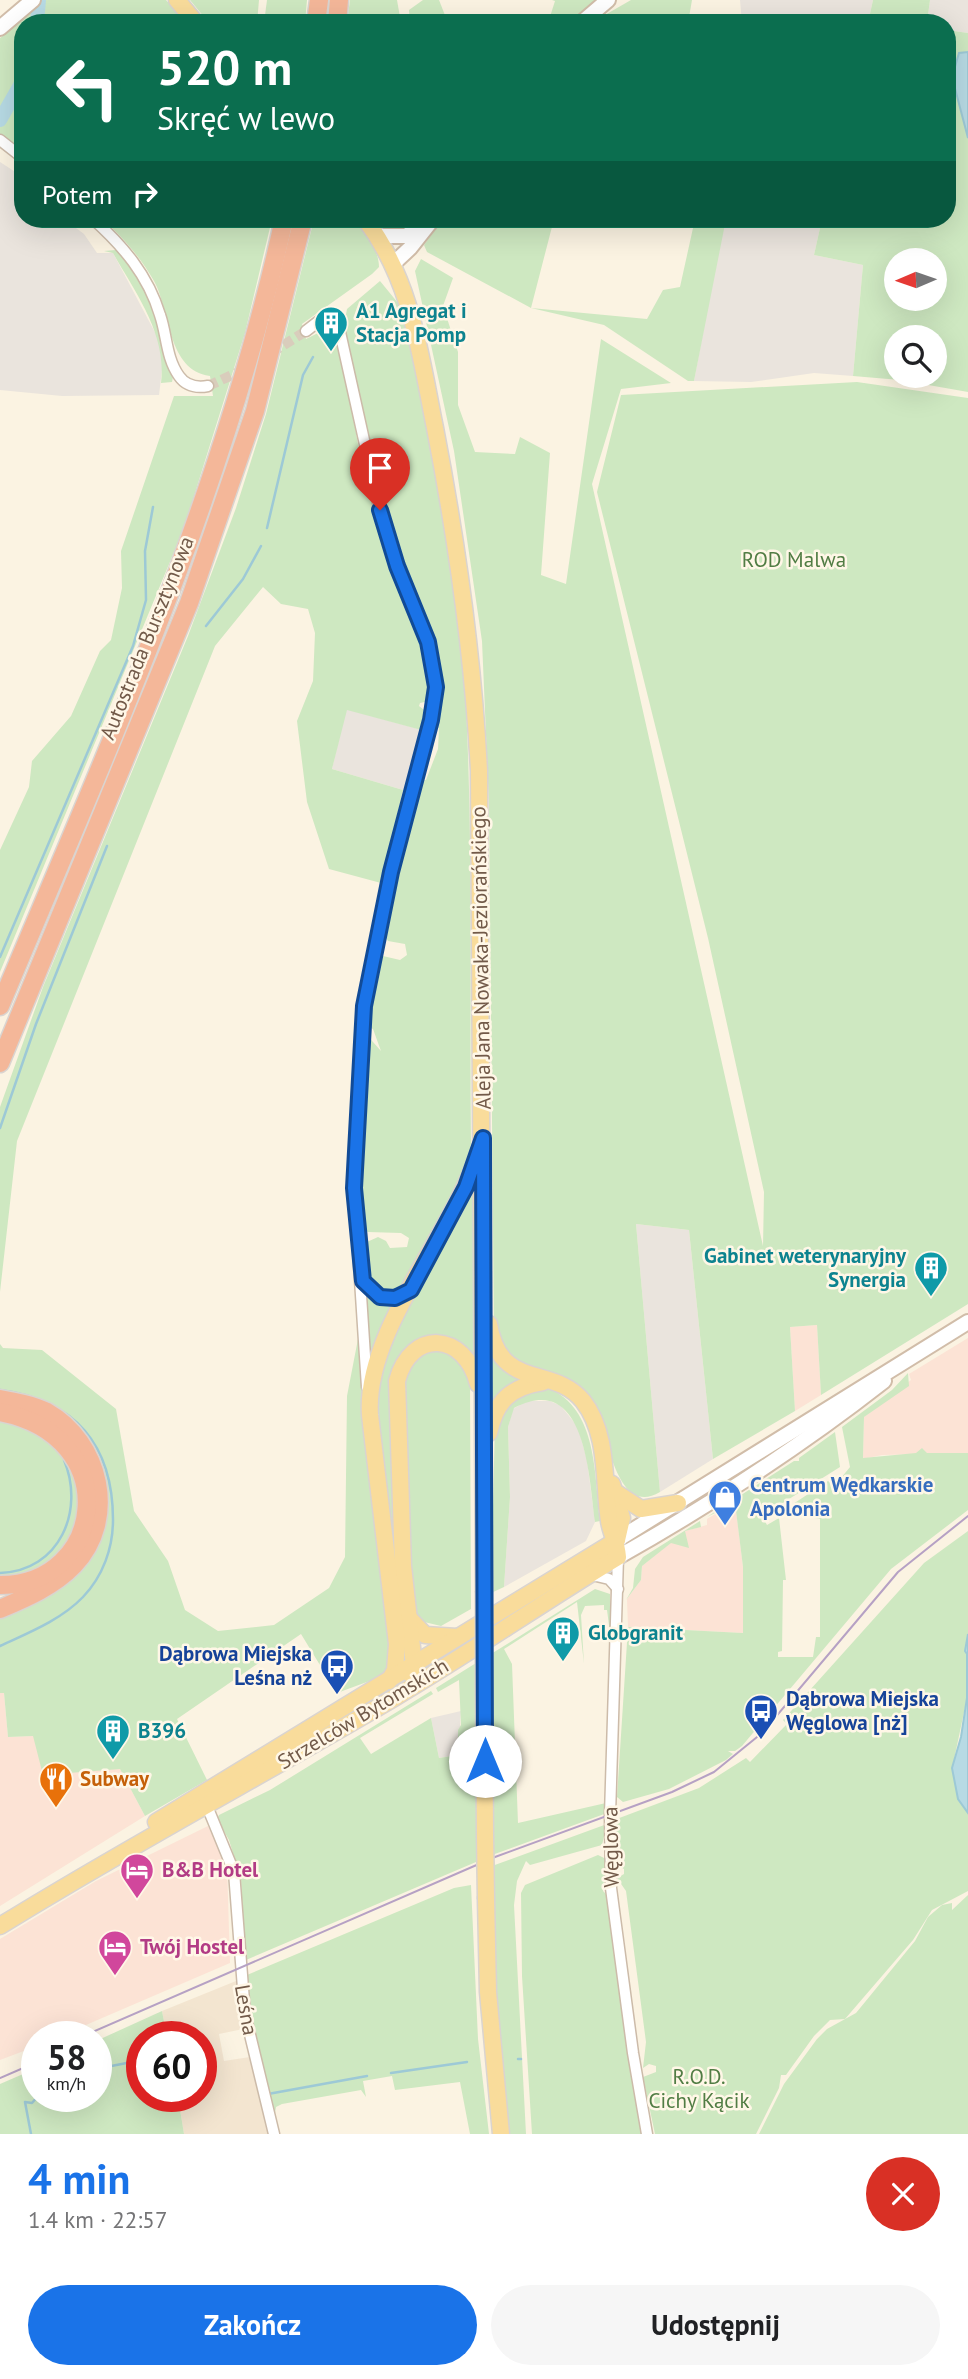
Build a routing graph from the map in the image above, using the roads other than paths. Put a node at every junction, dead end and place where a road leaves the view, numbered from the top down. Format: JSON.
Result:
{"nodes":[{"id":1,"x":33,"y":0,"type":"edge"},
{"id":2,"x":177,"y":0,"type":"edge"},
{"id":3,"x":608,"y":0,"type":"edge"},
{"id":4,"x":16,"y":14,"type":"edge"},
{"id":5,"x":189,"y":14,"type":"edge"},
{"id":6,"x":592,"y":14,"type":"edge"},
{"id":7,"x":14,"y":15,"type":"edge"},
{"id":8,"x":0,"y":27,"type":"edge"},
{"id":9,"x":102,"y":228,"type":"edge"},
{"id":10,"x":282,"y":228,"type":"edge"},
{"id":11,"x":301,"y":228,"type":"edge"},
{"id":12,"x":372,"y":228,"type":"edge"},
{"id":13,"x":418,"y":228,"type":"edge"},
{"id":14,"x":425,"y":228,"type":"edge"},
{"id":15,"x":378,"y":236,"type":"junction"},
{"id":16,"x":394,"y":263,"type":"junction"},
{"id":17,"x":306,"y":331,"type":"tunnel mouth"},
{"id":18,"x":208,"y":386,"type":"dead end"},
{"id":19,"x":0,"y":1006,"type":"edge"},
{"id":20,"x":0,"y":1063,"type":"edge"},
{"id":21,"x":483,"y":1138,"type":"junction"},
{"id":22,"x":362,"y":1275,"type":"junction"},
{"id":23,"x":483,"y":1287,"type":"junction"},
{"id":24,"x":411,"y":1290,"type":"junction"},
{"id":25,"x":968,"y":1322,"type":"edge"},
{"id":26,"x":927,"y":1348,"type":"junction"},
{"id":27,"x":548,"y":1381,"type":"junction"},
{"id":28,"x":0,"y":1399,"type":"edge"},
{"id":29,"x":370,"y":1405,"type":"junction"},
{"id":30,"x":484,"y":1409,"type":"junction"},
{"id":31,"x":0,"y":1412,"type":"edge"},
{"id":32,"x":484,"y":1456,"type":"junction"},
{"id":33,"x":604,"y":1466,"type":"junction"},
{"id":34,"x":615,"y":1492,"type":"junction"},
{"id":35,"x":678,"y":1503,"type":"junction"},
{"id":36,"x":609,"y":1525,"type":"junction"},
{"id":37,"x":617,"y":1540,"type":"junction"},
{"id":38,"x":618,"y":1557,"type":"junction"},
{"id":39,"x":586,"y":1568,"type":"junction"},
{"id":40,"x":0,"y":1585,"type":"edge"},
{"id":41,"x":618,"y":1589,"type":"junction"},
{"id":42,"x":0,"y":1609,"type":"edge"},
{"id":43,"x":408,"y":1617,"type":"junction"},
{"id":44,"x":463,"y":1636,"type":"junction"},
{"id":45,"x":397,"y":1644,"type":"junction"},
{"id":46,"x":414,"y":1665,"type":"junction"},
{"id":47,"x":441,"y":1669,"type":"junction"},
{"id":48,"x":389,"y":1681,"type":"junction"},
{"id":49,"x":392,"y":1699,"type":"junction"},
{"id":50,"x":207,"y":1806,"type":"junction"},
{"id":51,"x":0,"y":1916,"type":"edge"},
{"id":52,"x":0,"y":1926,"type":"edge"},
{"id":53,"x":274,"y":2134,"type":"edge"},
{"id":54,"x":500,"y":2134,"type":"edge"},
{"id":55,"x":647,"y":2134,"type":"edge"}],
"edges":[{"from":1,"to":4,"type":"main road"},
{"from":2,"to":5,"type":"main road"},
{"from":3,"to":6,"type":"main road"},
{"from":7,"to":8,"type":"main road"},
{"from":9,"to":18,"type":"street"},
{"from":10,"to":19,"type":"highway","name":"Autostrada Bursztynowa"},
{"from":11,"to":20,"type":"highway","name":"Autostrada Bursztynowa"},
{"from":12,"to":15,"type":"main road","name":"Aleja Jana Nowaka-Jeziorańskiego"},
{"from":13,"to":15,"type":"main road"},
{"from":14,"to":16,"type":"main road"},
{"from":15,"to":16,"type":"main road","name":"Aleja Jana Nowaka-Jeziorańskiego"},
{"from":16,"to":21,"type":"main road","name":"Aleja Jana Nowaka-Jeziorańskiego"},
{"from":17,"to":22,"type":"street"},
{"from":21,"to":23,"type":"main road","name":"Aleja Jana Nowaka-Jeziorańskiego"},
{"from":21,"to":24,"type":"main road"},
{"from":22,"to":24,"type":"street"},
{"from":22,"to":29,"type":"street"},
{"from":23,"to":27,"type":"main road"},
{"from":23,"to":30,"type":"main road","name":"Aleja Jana Nowaka-Jeziorańskiego"},
{"from":24,"to":29,"type":"main road"},
{"from":25,"to":26,"type":"main road","name":"Strzelców Bytomskich"},
{"from":26,"to":35,"type":"main road","name":"Strzelców Bytomskich"},
{"from":26,"to":38,"type":"main road","name":"Strzelców Bytomskich"},
{"from":27,"to":32,"type":"main road"},
{"from":27,"to":33,"type":"main road"},
{"from":28,"to":42,"type":"highway"},
{"from":29,"to":45,"type":"main road"},
{"from":30,"to":32,"type":"main road","name":"Aleja Jana Nowaka-Jeziorańskiego"},
{"from":30,"to":43,"type":"main road"},
{"from":31,"to":40,"type":"highway"},
{"from":32,"to":54,"type":"main road","name":"Aleja Jana Nowaka-Jeziorańskiego","bridge":true},
{"from":33,"to":34,"type":"main road"},
{"from":33,"to":36,"type":"main road"},
{"from":34,"to":35,"type":"main road"},
{"from":34,"to":37,"type":"main road"},
{"from":35,"to":37,"type":"main road","name":"Strzelców Bytomskich"},
{"from":36,"to":37,"type":"main road"},
{"from":36,"to":39,"type":"main road"},
{"from":37,"to":38,"type":"main road"},
{"from":37,"to":39,"type":"main road","name":"Strzelców Bytomskich"},
{"from":38,"to":39,"type":"main road","name":"Strzelców Bytomskich"},
{"from":38,"to":41,"type":"street","name":"Węglowa"},
{"from":39,"to":41,"type":"street"},
{"from":39,"to":44,"type":"main road","name":"Strzelców Bytomskich"},
{"from":39,"to":47,"type":"main road","name":"Strzelców Bytomskich"},
{"from":41,"to":55,"type":"street","name":"Węglowa"},
{"from":43,"to":44,"type":"main road"},
{"from":43,"to":46,"type":"main road"},
{"from":44,"to":46,"type":"main road","name":"Strzelców Bytomskich"},
{"from":45,"to":46,"type":"main road"},
{"from":45,"to":48,"type":"main road"},
{"from":46,"to":47,"type":"main road"},
{"from":46,"to":48,"type":"main road","name":"Strzelców Bytomskich"},
{"from":46,"to":49,"type":"main road"},
{"from":47,"to":49,"type":"main road","name":"Strzelców Bytomskich"},
{"from":48,"to":51,"type":"main road","name":"Strzelców Bytomskich"},
{"from":49,"to":50,"type":"main road","name":"Strzelców Bytomskich"},
{"from":50,"to":52,"type":"main road","name":"Strzelców Bytomskich"},
{"from":50,"to":53,"type":"street","name":"Leśna"}]}
